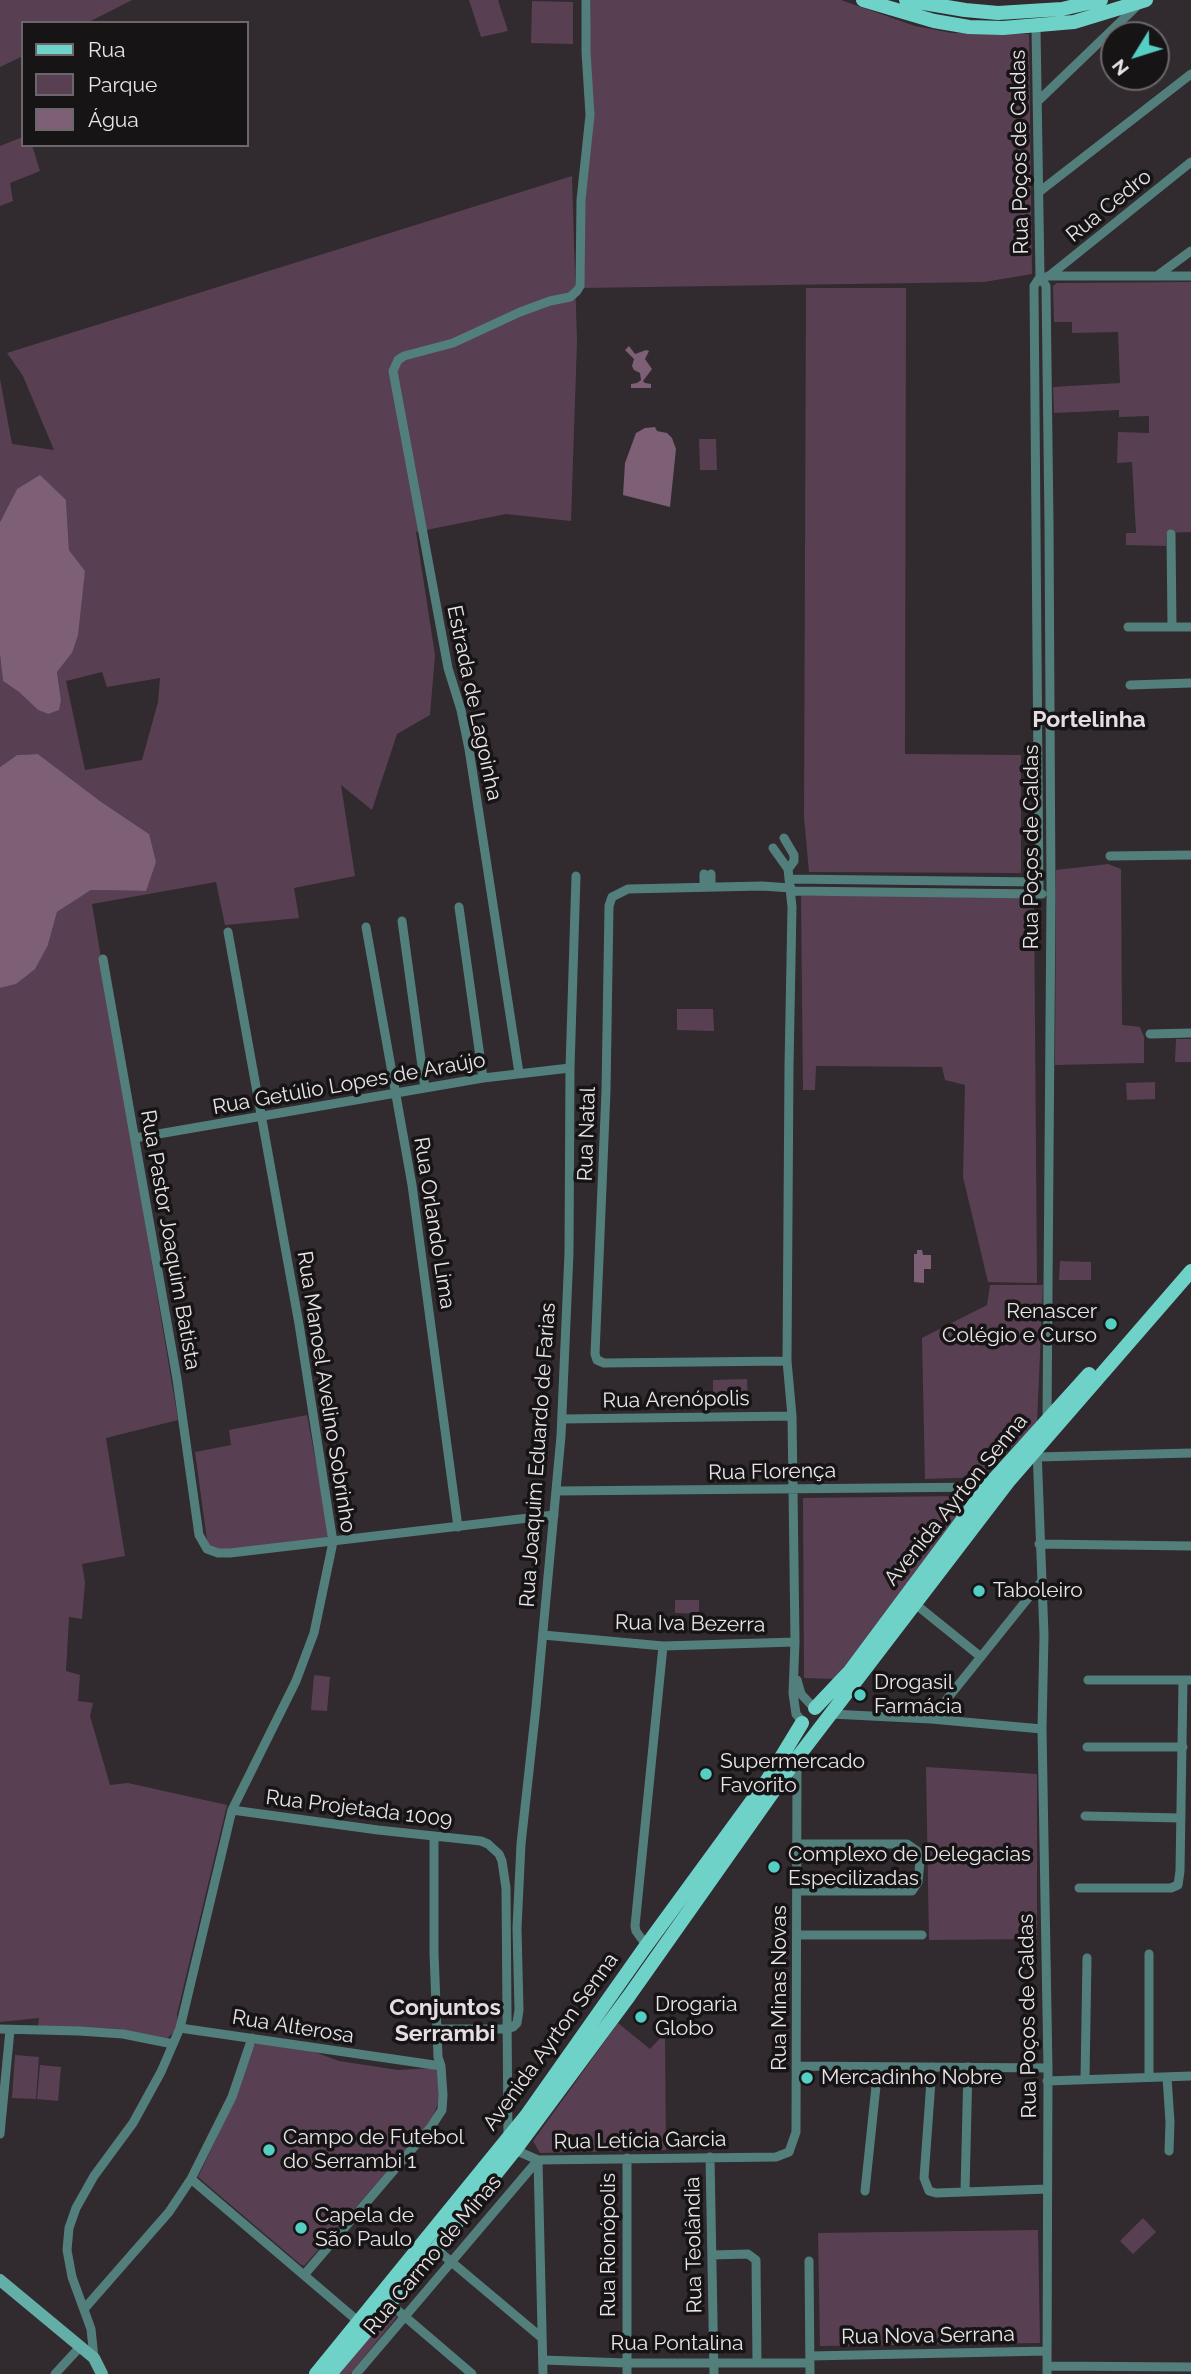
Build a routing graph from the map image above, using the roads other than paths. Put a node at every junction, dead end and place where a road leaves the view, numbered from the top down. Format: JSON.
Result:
{"nodes":[{"id":1,"x":586,"y":0,"type":"edge"},
{"id":2,"x":863,"y":0,"type":"edge"},
{"id":3,"x":906,"y":0,"type":"edge"},
{"id":4,"x":1101,"y":0,"type":"edge"},
{"id":5,"x":1142,"y":2,"type":"edge"},
{"id":6,"x":998,"y":6,"type":"edge"},
{"id":7,"x":1019,"y":6,"type":"edge"},
{"id":8,"x":958,"y":9,"type":"junction"},
{"id":9,"x":1037,"y":13,"type":"edge"},
{"id":10,"x":956,"y":25,"type":"junction"},
{"id":11,"x":1191,"y":74,"type":"edge"},
{"id":12,"x":1037,"y":102,"type":"junction"},
{"id":13,"x":1191,"y":162,"type":"edge"},
{"id":14,"x":1038,"y":192,"type":"junction"},
{"id":15,"x":1191,"y":251,"type":"edge"},
{"id":16,"x":1157,"y":276,"type":"junction"},
{"id":17,"x":1191,"y":276,"type":"edge"},
{"id":18,"x":1044,"y":277,"type":"junction"},
{"id":19,"x":1171,"y":534,"type":"dead end"},
{"id":20,"x":1172,"y":627,"type":"junction"},
{"id":21,"x":1191,"y":627,"type":"edge"},
{"id":22,"x":1128,"y":628,"type":"dead end"},
{"id":23,"x":1191,"y":683,"type":"edge"},
{"id":24,"x":1130,"y":685,"type":"dead end"},
{"id":25,"x":784,"y":838,"type":"dead end"},
{"id":26,"x":773,"y":848,"type":"dead end"},
{"id":27,"x":1191,"y":855,"type":"edge"},
{"id":28,"x":1110,"y":856,"type":"dead end"},
{"id":29,"x":788,"y":869,"type":"junction"},
{"id":30,"x":707,"y":874,"type":"dead end"},
{"id":31,"x":576,"y":876,"type":"dead end"},
{"id":32,"x":1039,"y":882,"type":"junction"},
{"id":33,"x":790,"y":886,"type":"junction"},
{"id":34,"x":707,"y":887,"type":"junction"},
{"id":35,"x":1039,"y":894,"type":"junction"},
{"id":36,"x":1051,"y":895,"type":"junction"},
{"id":37,"x":459,"y":907,"type":"dead end"},
{"id":38,"x":402,"y":920,"type":"dead end"},
{"id":39,"x":366,"y":927,"type":"dead end"},
{"id":40,"x":228,"y":932,"type":"dead end"},
{"id":41,"x":103,"y":959,"type":"dead end"},
{"id":42,"x":1191,"y":1033,"type":"edge"},
{"id":43,"x":1150,"y":1034,"type":"dead end"},
{"id":44,"x":570,"y":1068,"type":"junction"},
{"id":45,"x":519,"y":1073,"type":"junction"},
{"id":46,"x":483,"y":1078,"type":"junction"},
{"id":47,"x":425,"y":1088,"type":"junction"},
{"id":48,"x":395,"y":1092,"type":"junction"},
{"id":49,"x":263,"y":1117,"type":"junction"},
{"id":50,"x":135,"y":1138,"type":"junction"},
{"id":51,"x":1191,"y":1261,"type":"edge"},
{"id":52,"x":1191,"y":1272,"type":"edge"},
{"id":53,"x":787,"y":1361,"type":"junction"},
{"id":54,"x":792,"y":1416,"type":"junction"},
{"id":55,"x":562,"y":1419,"type":"junction"},
{"id":56,"x":1047,"y":1419,"type":"junction"},
{"id":57,"x":1037,"y":1453,"type":"junction"},
{"id":58,"x":1191,"y":1453,"type":"edge"},
{"id":59,"x":987,"y":1488,"type":"junction"},
{"id":60,"x":793,"y":1489,"type":"junction"},
{"id":61,"x":557,"y":1491,"type":"junction"},
{"id":62,"x":638,"y":1492,"type":"junction"},
{"id":63,"x":639,"y":1503,"type":"dead end"},
{"id":64,"x":554,"y":1515,"type":"junction"},
{"id":65,"x":458,"y":1527,"type":"junction"},
{"id":66,"x":333,"y":1542,"type":"junction"},
{"id":67,"x":1039,"y":1544,"type":"junction"},
{"id":68,"x":1191,"y":1546,"type":"edge"},
{"id":69,"x":1041,"y":1583,"type":"junction"},
{"id":70,"x":914,"y":1603,"type":"junction"},
{"id":71,"x":543,"y":1634,"type":"junction"},
{"id":72,"x":795,"y":1642,"type":"junction"},
{"id":73,"x":663,"y":1646,"type":"junction"},
{"id":74,"x":981,"y":1657,"type":"junction"},
{"id":75,"x":794,"y":1668,"type":"junction"},
{"id":76,"x":1088,"y":1680,"type":"dead end"},
{"id":77,"x":1187,"y":1680,"type":"edge"},
{"id":78,"x":815,"y":1708,"type":"junction"},
{"id":79,"x":930,"y":1719,"type":"junction"},
{"id":80,"x":799,"y":1723,"type":"junction"},
{"id":81,"x":825,"y":1723,"type":"junction"},
{"id":82,"x":1042,"y":1729,"type":"junction"},
{"id":83,"x":1087,"y":1747,"type":"dead end"},
{"id":84,"x":1182,"y":1747,"type":"junction"},
{"id":85,"x":797,"y":1758,"type":"junction"},
{"id":86,"x":773,"y":1783,"type":"junction"},
{"id":87,"x":797,"y":1786,"type":"junction"},
{"id":88,"x":232,"y":1810,"type":"junction"},
{"id":89,"x":1085,"y":1816,"type":"dead end"},
{"id":90,"x":1181,"y":1818,"type":"junction"},
{"id":91,"x":434,"y":1836,"type":"junction"},
{"id":92,"x":481,"y":1841,"type":"joint"},
{"id":93,"x":798,"y":1844,"type":"junction"},
{"id":94,"x":1079,"y":1888,"type":"dead end"},
{"id":95,"x":798,"y":1891,"type":"junction"},
{"id":96,"x":798,"y":1935,"type":"junction"},
{"id":97,"x":922,"y":1935,"type":"dead end"},
{"id":98,"x":646,"y":1945,"type":"junction"},
{"id":99,"x":1149,"y":1954,"type":"dead end"},
{"id":100,"x":1087,"y":1958,"type":"dead end"},
{"id":101,"x":180,"y":2028,"type":"junction"},
{"id":102,"x":438,"y":2029,"type":"junction"},
{"id":103,"x":507,"y":2029,"type":"junction"},
{"id":104,"x":5,"y":2030,"type":"edge"},
{"id":105,"x":253,"y":2038,"type":"junction"},
{"id":106,"x":173,"y":2044,"type":"junction"},
{"id":107,"x":5,"y":2046,"type":"edge"},
{"id":108,"x":441,"y":2066,"type":"junction"},
{"id":109,"x":796,"y":2066,"type":"junction"},
{"id":110,"x":878,"y":2067,"type":"junction"},
{"id":111,"x":932,"y":2067,"type":"junction"},
{"id":112,"x":968,"y":2067,"type":"junction"},
{"id":113,"x":1047,"y":2075,"type":"junction"},
{"id":114,"x":1149,"y":2076,"type":"junction"},
{"id":115,"x":1191,"y":2076,"type":"edge"},
{"id":116,"x":1085,"y":2077,"type":"junction"},
{"id":117,"x":1167,"y":2077,"type":"junction"},
{"id":118,"x":0,"y":2126,"type":"edge"},
{"id":119,"x":0,"y":2134,"type":"edge"},
{"id":120,"x":512,"y":2145,"type":"junction"},
{"id":121,"x":1169,"y":2151,"type":"dead end"},
{"id":122,"x":710,"y":2157,"type":"junction"},
{"id":123,"x":767,"y":2157,"type":"joint"},
{"id":124,"x":627,"y":2158,"type":"junction"},
{"id":125,"x":538,"y":2160,"type":"junction"},
{"id":126,"x":191,"y":2179,"type":"junction"},
{"id":127,"x":1047,"y":2189,"type":"junction"},
{"id":128,"x":865,"y":2191,"type":"dead end"},
{"id":129,"x":964,"y":2192,"type":"junction"},
{"id":130,"x":449,"y":2223,"type":"junction"},
{"id":131,"x":436,"y":2249,"type":"junction"},
{"id":132,"x":712,"y":2255,"type":"junction"},
{"id":133,"x":451,"y":2261,"type":"junction"},
{"id":134,"x":809,"y":2261,"type":"dead end"},
{"id":135,"x":304,"y":2275,"type":"junction"},
{"id":136,"x":0,"y":2280,"type":"edge"},
{"id":137,"x":389,"y":2303,"type":"junction"},
{"id":138,"x":85,"y":2308,"type":"junction"},
{"id":139,"x":405,"y":2316,"type":"junction"},
{"id":140,"x":359,"y":2322,"type":"junction"},
{"id":141,"x":542,"y":2338,"type":"junction"},
{"id":142,"x":79,"y":2348,"type":"junction"},
{"id":143,"x":1047,"y":2351,"type":"junction"},
{"id":144,"x":94,"y":2358,"type":"junction"},
{"id":145,"x":810,"y":2359,"type":"junction"},
{"id":146,"x":543,"y":2360,"type":"junction"},
{"id":147,"x":626,"y":2362,"type":"junction"},
{"id":148,"x":713,"y":2362,"type":"junction"},
{"id":149,"x":757,"y":2362,"type":"junction"},
{"id":150,"x":1191,"y":2367,"type":"edge"},
{"id":151,"x":1047,"y":2370,"type":"edge"},
{"id":152,"x":1169,"y":2370,"type":"edge"},
{"id":153,"x":358,"y":2373,"type":"edge"},
{"id":154,"x":55,"y":2374,"type":"edge"},
{"id":155,"x":102,"y":2374,"type":"edge"},
{"id":156,"x":316,"y":2374,"type":"edge"},
{"id":157,"x":330,"y":2374,"type":"edge"},
{"id":158,"x":472,"y":2374,"type":"edge"},
{"id":159,"x":543,"y":2374,"type":"edge"},
{"id":160,"x":627,"y":2374,"type":"edge"},
{"id":161,"x":714,"y":2374,"type":"edge"},
{"id":162,"x":810,"y":2374,"type":"edge"}],
"edges":[{"from":1,"to":45,"type":"street","name":"Estrada de Lagoinha"},
{"from":2,"to":10,"type":"main road"},
{"from":3,"to":8,"type":"main road"},
{"from":4,"to":9,"type":"main road"},
{"from":5,"to":9,"type":"main road"},
{"from":5,"to":12,"type":"street"},
{"from":6,"to":7,"type":"main road"},
{"from":6,"to":8,"type":"main road"},
{"from":7,"to":9,"type":"main road"},
{"from":8,"to":10,"type":"main road"},
{"from":9,"to":10,"type":"main road"},
{"from":9,"to":12,"type":"street","name":"Rua Poços de Caldas"},
{"from":11,"to":14,"type":"street"},
{"from":12,"to":14,"type":"street","name":"Rua Poços de Caldas"},
{"from":13,"to":18,"type":"street","name":"Rua Cedro"},
{"from":14,"to":18,"type":"street","name":"Rua Poços de Caldas"},
{"from":15,"to":16,"type":"street"},
{"from":16,"to":17,"type":"street"},
{"from":16,"to":18,"type":"street"},
{"from":18,"to":32,"type":"street","name":"Rua Poços de Caldas"},
{"from":18,"to":36,"type":"street","name":"Rua Poços de Caldas"},
{"from":19,"to":20,"type":"street"},
{"from":20,"to":21,"type":"street"},
{"from":20,"to":22,"type":"street"},
{"from":23,"to":24,"type":"street"},
{"from":25,"to":29,"type":"street"},
{"from":26,"to":29,"type":"street"},
{"from":27,"to":28,"type":"street"},
{"from":29,"to":33,"type":"street"},
{"from":30,"to":34,"type":"street"},
{"from":31,"to":44,"type":"street","name":"Rua Joaquim Eduardo de Farias"},
{"from":32,"to":33,"type":"street"},
{"from":32,"to":35,"type":"street","name":"Rua Poços de Caldas"},
{"from":33,"to":34,"type":"street"},
{"from":33,"to":35,"type":"street"},
{"from":33,"to":53,"type":"street"},
{"from":34,"to":53,"type":"street","name":"Rua Natal"},
{"from":35,"to":36,"type":"street"},
{"from":36,"to":56,"type":"street","name":"Rua Poços de Caldas"},
{"from":37,"to":46,"type":"street"},
{"from":38,"to":47,"type":"street"},
{"from":39,"to":48,"type":"street","name":"Rua Orlando Lima"},
{"from":40,"to":49,"type":"street","name":"Rua Manoel Avelino Sobrinho"},
{"from":41,"to":50,"type":"street","name":"Rua Pastor Joaquim Batista"},
{"from":42,"to":43,"type":"street"},
{"from":44,"to":45,"type":"street","name":"Rua Getúlio Lopes de Araújo"},
{"from":44,"to":55,"type":"street","name":"Rua Joaquim Eduardo de Farias"},
{"from":45,"to":46,"type":"street","name":"Rua Getúlio Lopes de Araújo"},
{"from":46,"to":47,"type":"street","name":"Rua Getúlio Lopes de Araújo"},
{"from":47,"to":48,"type":"street","name":"Rua Getúlio Lopes de Araújo"},
{"from":48,"to":49,"type":"street","name":"Rua Getúlio Lopes de Araújo"},
{"from":48,"to":65,"type":"street","name":"Rua Orlando Lima"},
{"from":49,"to":50,"type":"street","name":"Rua Getúlio Lopes de Araújo"},
{"from":49,"to":66,"type":"street","name":"Rua Manoel Avelino Sobrinho"},
{"from":50,"to":66,"type":"street","name":"Rua Pastor Joaquim Batista"},
{"from":51,"to":56,"type":"main road","name":"Avenida Ayrton Senna"},
{"from":52,"to":57,"type":"main road","name":"Avenida Ayrton Senna"},
{"from":53,"to":54,"type":"street"},
{"from":54,"to":55,"type":"street","name":"Rua Arenópolis"},
{"from":54,"to":60,"type":"street"},
{"from":55,"to":61,"type":"street","name":"Rua Joaquim Eduardo de Farias"},
{"from":56,"to":59,"type":"main road","name":"Avenida Ayrton Senna"},
{"from":57,"to":58,"type":"street"},
{"from":57,"to":67,"type":"street","name":"Rua Poços de Caldas"},
{"from":57,"to":70,"type":"main road","name":"Avenida Ayrton Senna"},
{"from":59,"to":60,"type":"street","name":"Rua Florença"},
{"from":59,"to":78,"type":"main road","name":"Avenida Ayrton Senna"},
{"from":60,"to":62,"type":"street","name":"Rua Florença"},
{"from":60,"to":72,"type":"street"},
{"from":61,"to":62,"type":"street","name":"Rua Florença"},
{"from":61,"to":64,"type":"street","name":"Rua Joaquim Eduardo de Farias"},
{"from":62,"to":63,"type":"street"},
{"from":64,"to":65,"type":"street"},
{"from":64,"to":71,"type":"street","name":"Rua Joaquim Eduardo de Farias"},
{"from":65,"to":66,"type":"street"},
{"from":66,"to":88,"type":"street","name":"Rua Manoel Avelino Sobrinho"},
{"from":67,"to":68,"type":"street"},
{"from":67,"to":69,"type":"street","name":"Rua Poços de Caldas"},
{"from":69,"to":74,"type":"street"},
{"from":69,"to":82,"type":"street","name":"Rua Poços de Caldas"},
{"from":70,"to":74,"type":"street"},
{"from":70,"to":81,"type":"main road","name":"Avenida Ayrton Senna"},
{"from":71,"to":73,"type":"street","name":"Rua Iva Bezerra"},
{"from":71,"to":103,"type":"street","name":"Rua Joaquim Eduardo de Farias"},
{"from":72,"to":73,"type":"street","name":"Rua Iva Bezerra"},
{"from":72,"to":75,"type":"street"},
{"from":73,"to":98,"type":"street"},
{"from":74,"to":79,"type":"street"},
{"from":75,"to":78,"type":"street"},
{"from":75,"to":80,"type":"street"},
{"from":76,"to":77,"type":"street"},
{"from":77,"to":84,"type":"street"},
{"from":78,"to":80,"type":"main road"},
{"from":78,"to":81,"type":"main road"},
{"from":79,"to":81,"type":"street"},
{"from":79,"to":82,"type":"street"},
{"from":80,"to":81,"type":"main road"},
{"from":80,"to":86,"type":"main road","name":"Avenida Ayrton Senna"},
{"from":81,"to":85,"type":"main road","name":"Avenida Ayrton Senna"},
{"from":82,"to":113,"type":"street","name":"Rua Poços de Caldas"},
{"from":83,"to":84,"type":"street"},
{"from":84,"to":90,"type":"street"},
{"from":85,"to":86,"type":"main road","name":"Avenida Ayrton Senna"},
{"from":85,"to":87,"type":"street","name":"Rua Minas Novas"},
{"from":86,"to":87,"type":"street"},
{"from":86,"to":98,"type":"main road","name":"Avenida Ayrton Senna"},
{"from":86,"to":120,"type":"main road","name":"Avenida Ayrton Senna"},
{"from":87,"to":93,"type":"street","name":"Rua Minas Novas"},
{"from":88,"to":91,"type":"street","name":"Rua Projetada 1009"},
{"from":88,"to":101,"type":"street","name":"Rua Manoel Avelino Sobrinho"},
{"from":89,"to":90,"type":"street"},
{"from":90,"to":94,"type":"street"},
{"from":91,"to":92,"type":"street","name":"Rua Projetada 1009"},
{"from":91,"to":102,"type":"street"},
{"from":92,"to":103,"type":"street","name":"Rua Joaquim Eduardo de Farias"},
{"from":93,"to":95,"type":"street","name":"Rua Minas Novas"},
{"from":93,"to":95,"type":"street"},
{"from":95,"to":96,"type":"street","name":"Rua Minas Novas"},
{"from":96,"to":97,"type":"street"},
{"from":96,"to":109,"type":"street","name":"Rua Minas Novas"},
{"from":98,"to":120,"type":"main road","name":"Avenida Ayrton Senna"},
{"from":99,"to":114,"type":"street"},
{"from":100,"to":116,"type":"street"},
{"from":101,"to":105,"type":"street","name":"Rua Alterosa"},
{"from":101,"to":106,"type":"street","name":"Rua Manoel Avelino Sobrinho"},
{"from":102,"to":103,"type":"street"},
{"from":102,"to":108,"type":"street"},
{"from":103,"to":120,"type":"street","name":"Rua Joaquim Eduardo de Farias"},
{"from":104,"to":106,"type":"street"},
{"from":104,"to":107,"type":"street"},
{"from":105,"to":108,"type":"street","name":"Rua Alterosa"},
{"from":105,"to":126,"type":"street"},
{"from":106,"to":138,"type":"street","name":"Rua Manoel Avelino Sobrinho"},
{"from":107,"to":118,"type":"street"},
{"from":108,"to":135,"type":"street"},
{"from":109,"to":110,"type":"street"},
{"from":109,"to":123,"type":"street","name":"Rua Minas Novas"},
{"from":110,"to":111,"type":"street"},
{"from":110,"to":128,"type":"street"},
{"from":111,"to":112,"type":"street"},
{"from":111,"to":129,"type":"street"},
{"from":112,"to":113,"type":"street"},
{"from":112,"to":129,"type":"street"},
{"from":113,"to":116,"type":"street"},
{"from":113,"to":127,"type":"street","name":"Rua Poços de Caldas"},
{"from":114,"to":116,"type":"street"},
{"from":114,"to":117,"type":"street"},
{"from":115,"to":117,"type":"street"},
{"from":117,"to":121,"type":"street"},
{"from":118,"to":119,"type":"street"},
{"from":120,"to":125,"type":"street","name":"Rua Letícia Garcia"},
{"from":120,"to":130,"type":"main road","name":"Avenida Ayrton Senna"},
{"from":122,"to":123,"type":"street","name":"Rua Letícia Garcia"},
{"from":122,"to":124,"type":"street","name":"Rua Letícia Garcia"},
{"from":122,"to":132,"type":"street","name":"Rua Teolândia"},
{"from":124,"to":125,"type":"street","name":"Rua Letícia Garcia"},
{"from":124,"to":147,"type":"street","name":"Rua Rionópolis"},
{"from":125,"to":133,"type":"street","name":"Rua Carmo de Minas"},
{"from":125,"to":141,"type":"street"},
{"from":126,"to":135,"type":"street"},
{"from":126,"to":138,"type":"street"},
{"from":127,"to":129,"type":"street"},
{"from":127,"to":143,"type":"street","name":"Rua Poços de Caldas"},
{"from":130,"to":131,"type":"main road","name":"Avenida Ayrton Senna"},
{"from":130,"to":140,"type":"main road","name":"Avenida Ayrton Senna"},
{"from":131,"to":133,"type":"street"},
{"from":131,"to":137,"type":"main road","name":"Avenida Ayrton Senna"},
{"from":132,"to":148,"type":"street","name":"Rua Teolândia"},
{"from":132,"to":149,"type":"street"},
{"from":133,"to":139,"type":"street","name":"Rua Carmo de Minas"},
{"from":133,"to":141,"type":"street"},
{"from":134,"to":145,"type":"street"},
{"from":135,"to":140,"type":"street"},
{"from":136,"to":142,"type":"main road"},
{"from":137,"to":139,"type":"street"},
{"from":137,"to":157,"type":"main road","name":"Avenida Ayrton Senna"},
{"from":138,"to":144,"type":"street","name":"Rua Manoel Avelino Sobrinho"},
{"from":139,"to":153,"type":"street","name":"Rua Carmo de Minas"},
{"from":139,"to":158,"type":"street"},
{"from":140,"to":156,"type":"main road","name":"Avenida Ayrton Senna"},
{"from":141,"to":146,"type":"street"},
{"from":142,"to":144,"type":"main road"},
{"from":142,"to":154,"type":"street"},
{"from":143,"to":145,"type":"street","name":"Rua Nova Serrana"},
{"from":143,"to":151,"type":"street","name":"Rua Poços de Caldas"},
{"from":144,"to":155,"type":"main road"},
{"from":145,"to":149,"type":"street","name":"Rua Pontalina"},
{"from":145,"to":162,"type":"street"},
{"from":146,"to":147,"type":"street","name":"Rua Pontalina"},
{"from":146,"to":159,"type":"street"},
{"from":147,"to":148,"type":"street","name":"Rua Pontalina"},
{"from":147,"to":160,"type":"street","name":"Rua Rionópolis"},
{"from":148,"to":149,"type":"street","name":"Rua Pontalina"},
{"from":148,"to":161,"type":"street","name":"Rua Teolândia"},
{"from":150,"to":152,"type":"street"},
{"from":151,"to":152,"type":"street"}]}
